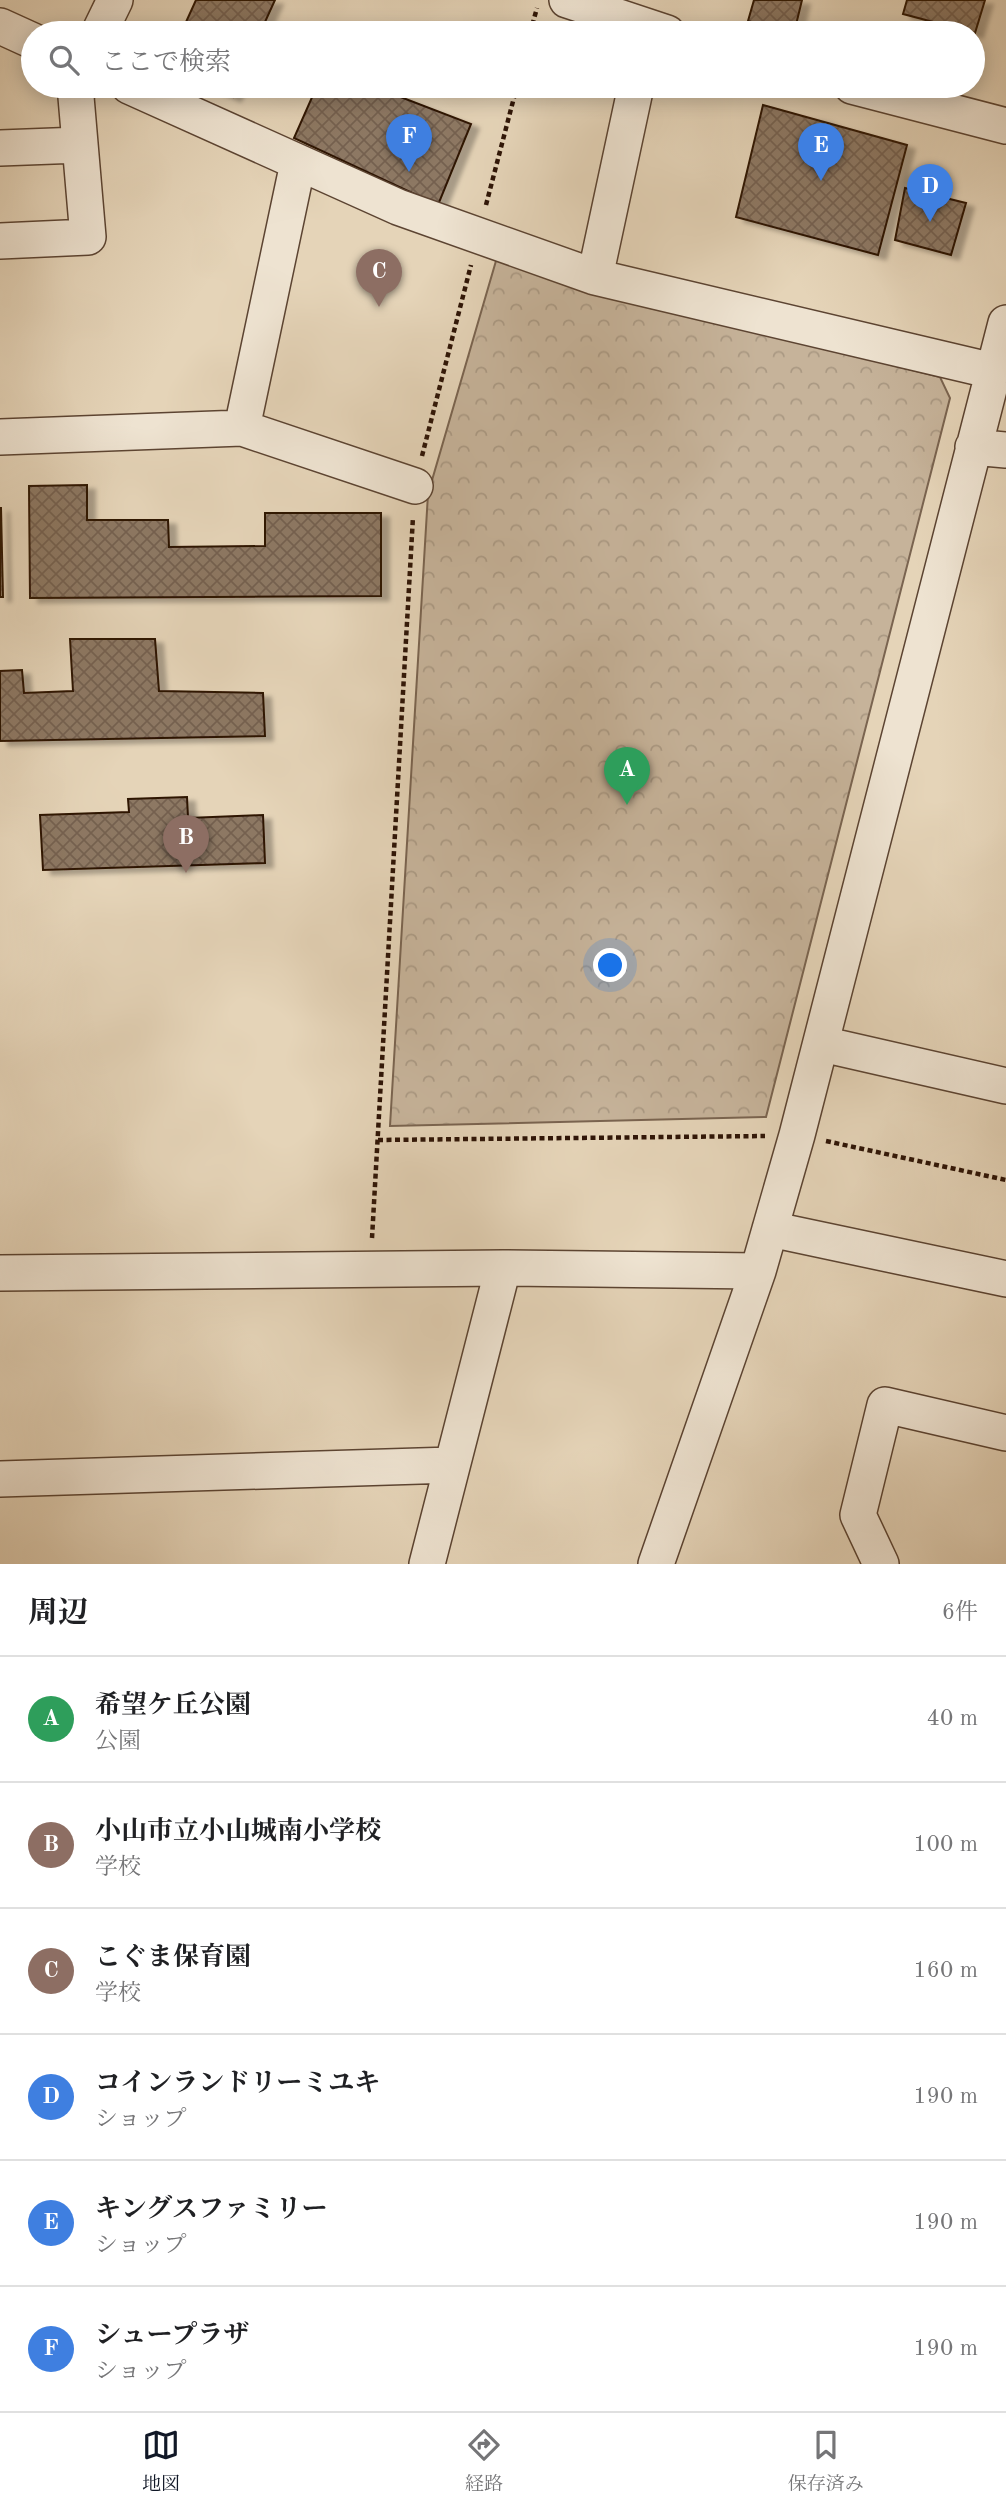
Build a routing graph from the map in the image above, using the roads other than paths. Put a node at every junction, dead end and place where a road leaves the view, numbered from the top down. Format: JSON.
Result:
{"nodes":[{"id":1,"x":116,"y":0,"type":"edge"},
{"id":2,"x":567,"y":0,"type":"edge"},
{"id":3,"x":105,"y":21,"type":"edge"},
{"id":4,"x":627,"y":21,"type":"edge"},
{"id":5,"x":0,"y":26,"type":"edge"},
{"id":6,"x":21,"y":36,"type":"edge"},
{"id":7,"x":76,"y":98,"type":"edge"},
{"id":8,"x":155,"y":98,"type":"edge"},
{"id":9,"x":633,"y":98,"type":"edge"},
{"id":10,"x":897,"y":98,"type":"edge"},
{"id":11,"x":1006,"y":127,"type":"edge"},
{"id":12,"x":80,"y":145,"type":"junction"},
{"id":13,"x":0,"y":148,"type":"edge"},
{"id":14,"x":298,"y":163,"type":"junction"},
{"id":15,"x":0,"y":241,"type":"edge"},
{"id":16,"x":595,"y":277,"type":"junction"},
{"id":17,"x":1006,"y":323,"type":"edge"},
{"id":18,"x":993,"y":371,"type":"junction"},
{"id":19,"x":243,"y":428,"type":"junction"},
{"id":20,"x":0,"y":437,"type":"edge"},
{"id":21,"x":989,"y":448,"type":"edge"},
{"id":22,"x":415,"y":486,"type":"road end"},
{"id":23,"x":822,"y":1044,"type":"junction"},
{"id":24,"x":1006,"y":1086,"type":"edge"},
{"id":25,"x":770,"y":1229,"type":"junction"},
{"id":26,"x":503,"y":1268,"type":"junction"},
{"id":27,"x":758,"y":1271,"type":"junction"},
{"id":28,"x":0,"y":1273,"type":"edge"},
{"id":29,"x":1006,"y":1279,"type":"edge"},
{"id":30,"x":1006,"y":1433,"type":"edge"},
{"id":31,"x":452,"y":1465,"type":"junction"},
{"id":32,"x":0,"y":1479,"type":"edge"},
{"id":33,"x":427,"y":1564,"type":"edge"},
{"id":34,"x":656,"y":1564,"type":"edge"},
{"id":35,"x":881,"y":1564,"type":"edge"}],
"edges":[{"from":1,"to":3,"type":"street"},
{"from":2,"to":4,"type":"street"},
{"from":5,"to":6,"type":"street"},
{"from":7,"to":12,"type":"street"},
{"from":8,"to":14,"type":"street"},
{"from":9,"to":16,"type":"street"},
{"from":10,"to":11,"type":"street"},
{"from":12,"to":13,"type":"street"},
{"from":12,"to":15,"type":"street"},
{"from":14,"to":16,"type":"street"},
{"from":14,"to":19,"type":"street"},
{"from":16,"to":18,"type":"street"},
{"from":17,"to":18,"type":"street"},
{"from":18,"to":21,"type":"street"},
{"from":19,"to":20,"type":"street"},
{"from":19,"to":22,"type":"street"},
{"from":21,"to":23,"type":"street"},
{"from":23,"to":24,"type":"street"},
{"from":23,"to":25,"type":"street"},
{"from":25,"to":27,"type":"street"},
{"from":25,"to":29,"type":"street"},
{"from":26,"to":27,"type":"street"},
{"from":26,"to":28,"type":"street"},
{"from":26,"to":31,"type":"street"},
{"from":27,"to":34,"type":"street"},
{"from":30,"to":35,"type":"street"},
{"from":31,"to":32,"type":"street"},
{"from":31,"to":33,"type":"street"}]}
